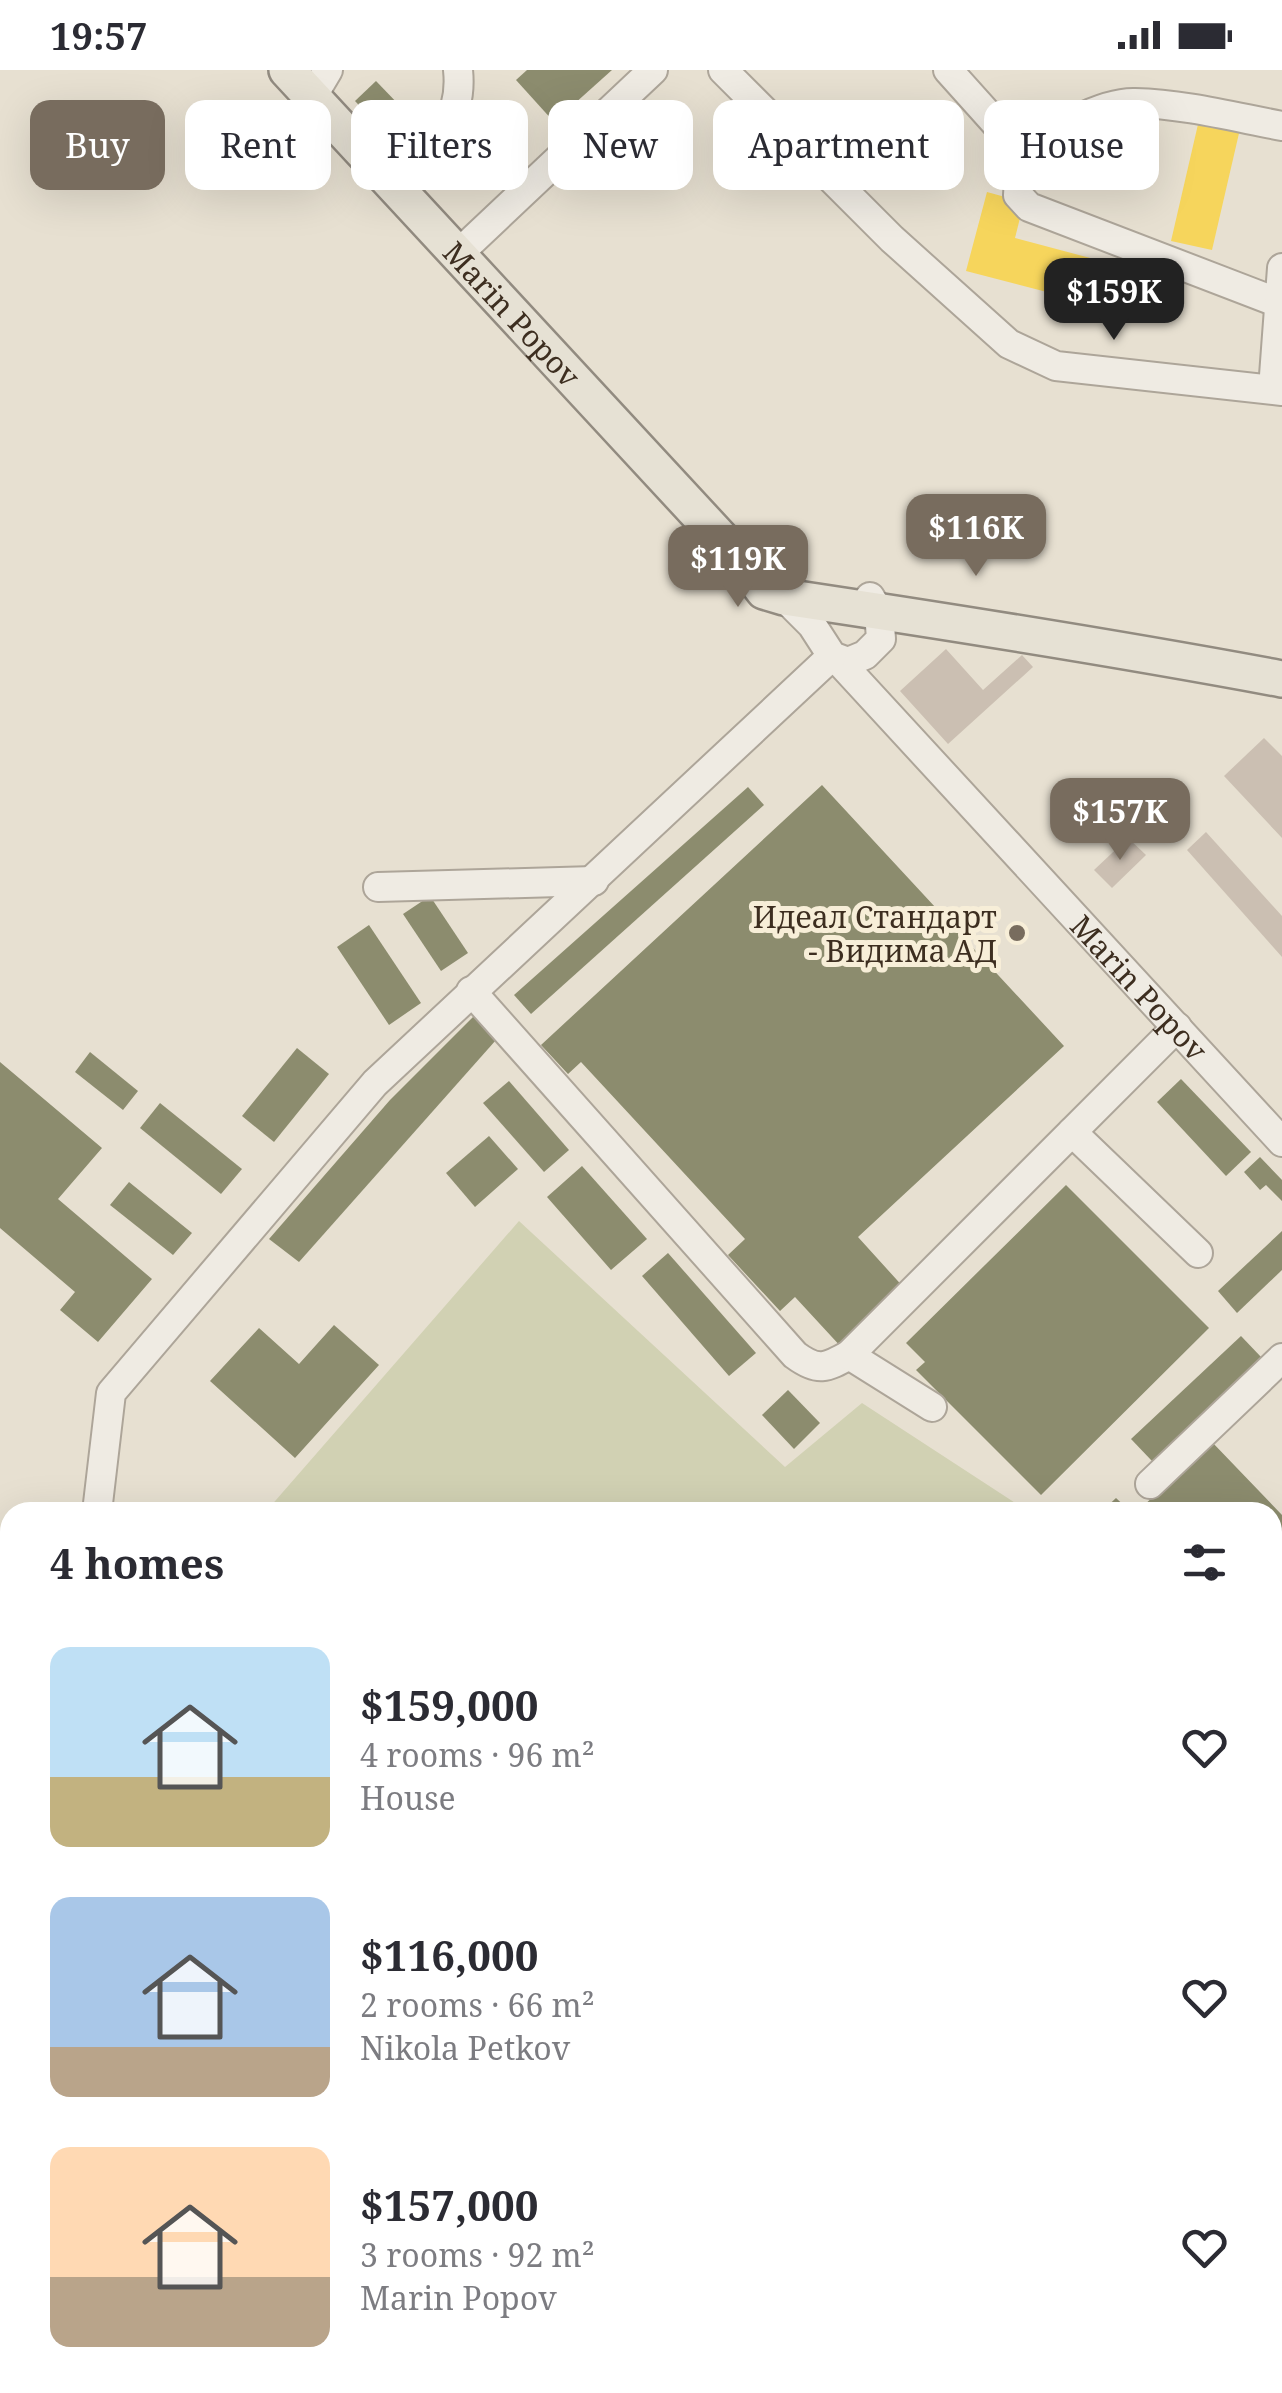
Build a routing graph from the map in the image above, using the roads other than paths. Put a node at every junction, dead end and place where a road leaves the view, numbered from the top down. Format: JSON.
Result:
{"nodes":[{"id":1,"x":287,"y":70,"type":"edge"},
{"id":2,"x":653,"y":70,"type":"edge"},
{"id":3,"x":723,"y":70,"type":"edge"},
{"id":4,"x":948,"y":70,"type":"edge"},
{"id":5,"x":463,"y":74,"type":"edge"},
{"id":6,"x":320,"y":83,"type":"edge"},
{"id":7,"x":458,"y":100,"type":"edge"},
{"id":8,"x":1159,"y":105,"type":"edge"},
{"id":9,"x":984,"y":110,"type":"edge"},
{"id":10,"x":1282,"y":126,"type":"edge"},
{"id":11,"x":351,"y":127,"type":"edge"},
{"id":12,"x":397,"y":190,"type":"edge"},
{"id":13,"x":1018,"y":190,"type":"edge"},
{"id":14,"x":457,"y":255,"type":"junction"},
{"id":15,"x":1282,"y":268,"type":"edge"},
{"id":16,"x":1279,"y":303,"type":"junction"},
{"id":17,"x":1278,"y":390,"type":"edge"},
{"id":18,"x":737,"y":556,"type":"junction"},
{"id":19,"x":844,"y":622,"type":"junction"},
{"id":20,"x":1282,"y":680,"type":"edge"},
{"id":21,"x":874,"y":698,"type":"junction"},
{"id":22,"x":594,"y":881,"type":"junction"},
{"id":23,"x":378,"y":886,"type":"dead end"},
{"id":24,"x":471,"y":991,"type":"junction"},
{"id":25,"x":1177,"y":1028,"type":"junction"},
{"id":26,"x":1072,"y":1132,"type":"junction"},
{"id":27,"x":1282,"y":1142,"type":"edge"},
{"id":28,"x":1198,"y":1253,"type":"dead end"},
{"id":29,"x":849,"y":1354,"type":"junction"},
{"id":30,"x":1282,"y":1358,"type":"edge"},
{"id":31,"x":932,"y":1406,"type":"dead end"},
{"id":32,"x":1150,"y":1484,"type":"dead end"},
{"id":33,"x":99,"y":1502,"type":"edge"}],
"edges":[{"from":1,"to":6,"type":"main road","name":"Marin Popov"},
{"from":2,"to":14,"type":"street"},
{"from":3,"to":17,"type":"street"},
{"from":4,"to":9,"type":"street"},
{"from":5,"to":7,"type":"street"},
{"from":6,"to":11,"type":"main road","name":"Marin Popov"},
{"from":8,"to":10,"type":"street"},
{"from":12,"to":14,"type":"main road","name":"Marin Popov"},
{"from":13,"to":16,"type":"street"},
{"from":14,"to":18,"type":"main road","name":"Marin Popov"},
{"from":15,"to":16,"type":"street"},
{"from":16,"to":17,"type":"street"},
{"from":18,"to":19,"type":"main road"},
{"from":18,"to":19,"type":"main road","name":"Marin Popov"},
{"from":19,"to":20,"type":"main road"},
{"from":19,"to":21,"type":"street","name":"Marin Popov"},
{"from":19,"to":21,"type":"street"},
{"from":19,"to":22,"type":"street"},
{"from":21,"to":25,"type":"street","name":"Marin Popov"},
{"from":22,"to":23,"type":"street"},
{"from":22,"to":24,"type":"street"},
{"from":24,"to":29,"type":"street"},
{"from":24,"to":33,"type":"street"},
{"from":25,"to":26,"type":"street"},
{"from":25,"to":27,"type":"street","name":"Marin Popov"},
{"from":26,"to":28,"type":"street"},
{"from":26,"to":29,"type":"street"},
{"from":29,"to":31,"type":"street"},
{"from":30,"to":32,"type":"street"}]}
